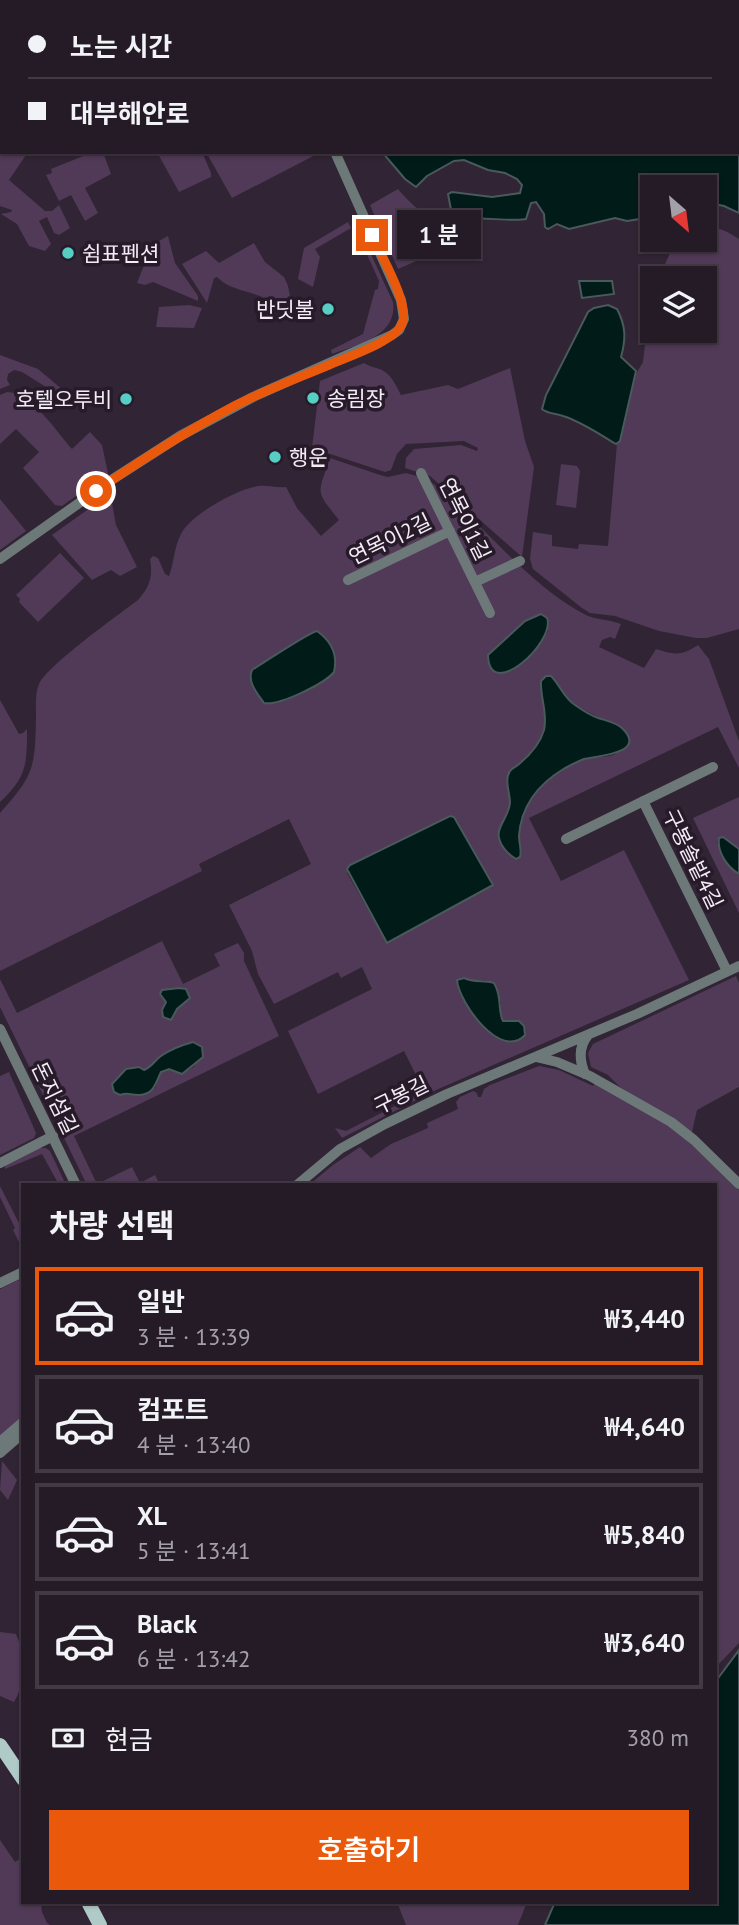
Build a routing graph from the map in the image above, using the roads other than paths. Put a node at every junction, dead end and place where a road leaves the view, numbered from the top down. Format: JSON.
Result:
{"nodes":[{"id":1,"x":336,"y":154,"type":"edge"},
{"id":2,"x":421,"y":473,"type":"dead end"},
{"id":3,"x":450,"y":531,"type":"junction"},
{"id":4,"x":0,"y":559,"type":"edge"},
{"id":5,"x":520,"y":561,"type":"dead end"},
{"id":6,"x":348,"y":580,"type":"dead end"},
{"id":7,"x":475,"y":582,"type":"junction"},
{"id":8,"x":490,"y":613,"type":"dead end"},
{"id":9,"x":713,"y":768,"type":"dead end"},
{"id":10,"x":643,"y":801,"type":"junction"},
{"id":11,"x":566,"y":839,"type":"dead end"},
{"id":12,"x":739,"y":966,"type":"edge"},
{"id":13,"x":727,"y":971,"type":"junction"},
{"id":14,"x":0,"y":1029,"type":"edge"},
{"id":15,"x":588,"y":1035,"type":"junction"},
{"id":16,"x":533,"y":1057,"type":"junction"},
{"id":17,"x":585,"y":1074,"type":"junction"},
{"id":18,"x":53,"y":1136,"type":"junction"},
{"id":19,"x":0,"y":1163,"type":"edge"},
{"id":20,"x":75,"y":1183,"type":"edge"},
{"id":21,"x":299,"y":1183,"type":"edge"},
{"id":22,"x":739,"y":1184,"type":"edge"},
{"id":23,"x":21,"y":1273,"type":"edge"},
{"id":24,"x":0,"y":1283,"type":"edge"},
{"id":25,"x":21,"y":1424,"type":"edge"},
{"id":26,"x":21,"y":1435,"type":"edge"},
{"id":27,"x":0,"y":1442,"type":"edge"},
{"id":28,"x":0,"y":1453,"type":"edge"},
{"id":29,"x":0,"y":1745,"type":"edge"},
{"id":30,"x":0,"y":1758,"type":"edge"},
{"id":31,"x":21,"y":1776,"type":"edge"},
{"id":32,"x":21,"y":1790,"type":"edge"},
{"id":33,"x":89,"y":1904,"type":"edge"},
{"id":34,"x":98,"y":1904,"type":"edge"},
{"id":35,"x":100,"y":1925,"type":"edge"},
{"id":36,"x":108,"y":1925,"type":"edge"}],
"edges":[{"from":1,"to":4,"type":"street"},
{"from":2,"to":3,"type":"street","name":"연목이1길"},
{"from":3,"to":6,"type":"street","name":"연목이2길"},
{"from":3,"to":7,"type":"street","name":"연목이1길"},
{"from":5,"to":7,"type":"street","name":"연목이1길"},
{"from":7,"to":8,"type":"street","name":"연목이1길"},
{"from":9,"to":10,"type":"street","name":"구봉솔밭4길"},
{"from":10,"to":11,"type":"street","name":"구봉솔밭4길"},
{"from":10,"to":13,"type":"street","name":"구봉솔밭4길"},
{"from":12,"to":13,"type":"street","name":"구봉길"},
{"from":13,"to":15,"type":"street","name":"구봉길"},
{"from":14,"to":18,"type":"street","name":"돈지섬길"},
{"from":15,"to":16,"type":"street","name":"구봉길"},
{"from":15,"to":17,"type":"street"},
{"from":16,"to":17,"type":"street"},
{"from":16,"to":21,"type":"street","name":"구봉길"},
{"from":17,"to":22,"type":"street"},
{"from":18,"to":19,"type":"street"},
{"from":18,"to":20,"type":"street","name":"돈지섬길"},
{"from":23,"to":24,"type":"street"},
{"from":25,"to":27,"type":"street"},
{"from":26,"to":28,"type":"street"},
{"from":29,"to":31,"type":"main road"},
{"from":30,"to":32,"type":"main road"},
{"from":33,"to":35,"type":"main road"},
{"from":34,"to":36,"type":"main road"}]}
